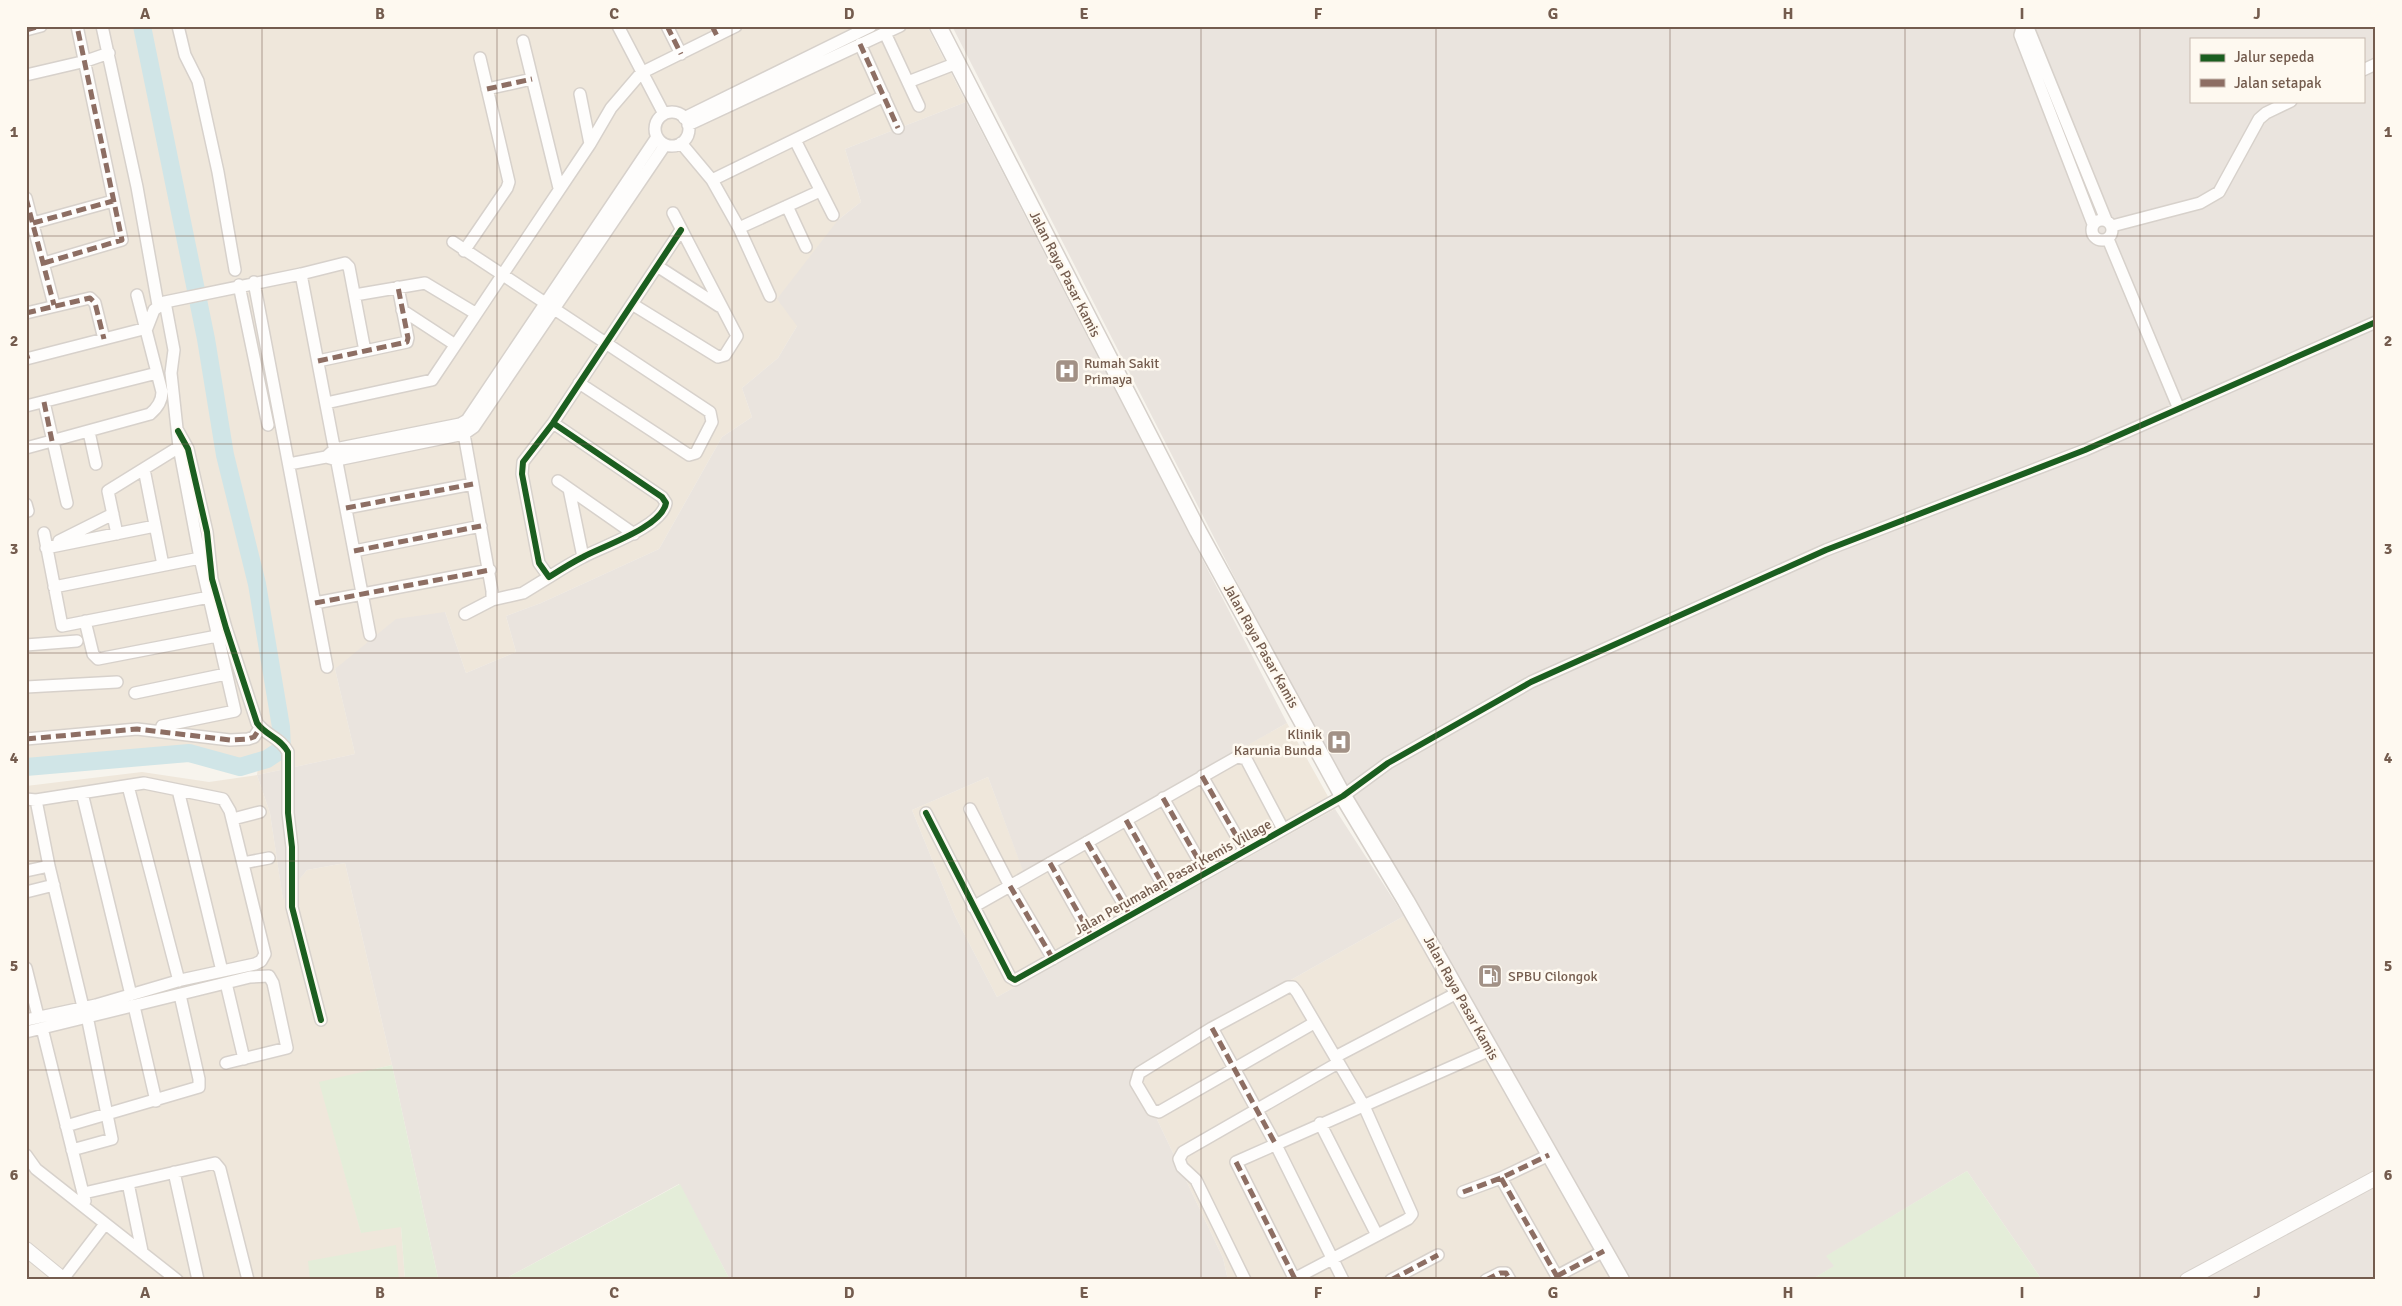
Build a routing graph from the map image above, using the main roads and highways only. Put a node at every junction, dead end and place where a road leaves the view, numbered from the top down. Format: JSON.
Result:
{"nodes":[{"id":1,"x":938,"y":26,"type":"edge"},
{"id":2,"x":1621,"y":1280,"type":"edge"}],
"edges":[{"from":1,"to":2,"type":"main road","name":"Jalan Raya Pasar Kamis"}]}
